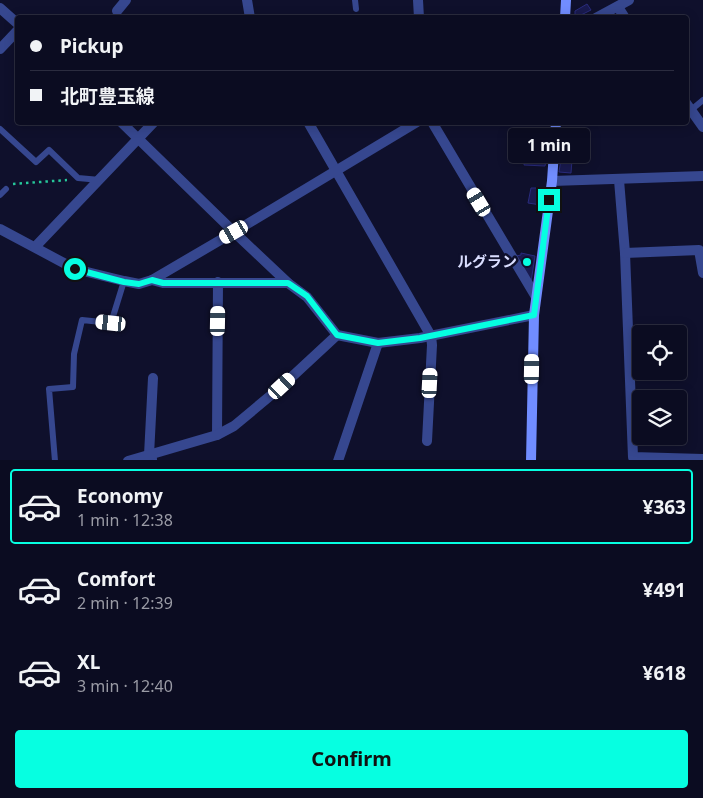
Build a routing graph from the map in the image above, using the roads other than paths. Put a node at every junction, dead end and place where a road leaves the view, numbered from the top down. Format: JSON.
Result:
{"nodes":[{"id":1,"x":126,"y":0,"type":"edge"},
{"id":2,"x":247,"y":0,"type":"edge"},
{"id":3,"x":354,"y":0,"type":"edge"},
{"id":4,"x":418,"y":0,"type":"edge"},
{"id":5,"x":566,"y":0,"type":"edge"},
{"id":6,"x":628,"y":0,"type":"edge"},
{"id":7,"x":618,"y":7,"type":"junction"},
{"id":8,"x":0,"y":8,"type":"edge"},
{"id":9,"x":356,"y":9,"type":"dead end"},
{"id":10,"x":116,"y":11,"type":"dead end"},
{"id":11,"x":250,"y":15,"type":"edge"},
{"id":12,"x":419,"y":15,"type":"edge"},
{"id":13,"x":565,"y":15,"type":"edge"},
{"id":14,"x":602,"y":15,"type":"edge"},
{"id":15,"x":623,"y":15,"type":"edge"},
{"id":16,"x":15,"y":21,"type":"edge"},
{"id":17,"x":15,"y":33,"type":"edge"},
{"id":18,"x":0,"y":49,"type":"edge"},
{"id":19,"x":703,"y":100,"type":"edge"},
{"id":20,"x":689,"y":106,"type":"edge"},
{"id":21,"x":124,"y":125,"type":"edge"},
{"id":22,"x":151,"y":125,"type":"edge"},
{"id":23,"x":310,"y":125,"type":"edge"},
{"id":24,"x":412,"y":125,"type":"edge"},
{"id":25,"x":434,"y":125,"type":"edge"},
{"id":26,"x":556,"y":125,"type":"edge"},
{"id":27,"x":703,"y":127,"type":"edge"},
{"id":28,"x":0,"y":129,"type":"edge"},
{"id":29,"x":139,"y":139,"type":"junction"},
{"id":30,"x":335,"y":171,"type":"junction"},
{"id":31,"x":703,"y":176,"type":"edge"},
{"id":32,"x":100,"y":180,"type":"junction"},
{"id":33,"x":619,"y":180,"type":"junction"},
{"id":34,"x":552,"y":181,"type":"junction"},
{"id":35,"x":6,"y":189,"type":"road end"},
{"id":36,"x":0,"y":195,"type":"edge"},
{"id":37,"x":1,"y":232,"type":"edge"},
{"id":38,"x":234,"y":232,"type":"junction"},
{"id":39,"x":35,"y":247,"type":"junction"},
{"id":40,"x":625,"y":253,"type":"junction"},
{"id":41,"x":703,"y":273,"type":"edge"},
{"id":42,"x":152,"y":280,"type":"junction"},
{"id":43,"x":124,"y":282,"type":"junction"},
{"id":44,"x":218,"y":282,"type":"junction"},
{"id":45,"x":288,"y":283,"type":"junction"},
{"id":46,"x":536,"y":297,"type":"junction"},
{"id":47,"x":534,"y":315,"type":"junction"},
{"id":48,"x":337,"y":335,"type":"junction"},
{"id":49,"x":431,"y":336,"type":"junction"},
{"id":50,"x":378,"y":343,"type":"junction"},
{"id":51,"x":153,"y":378,"type":"dead end"},
{"id":52,"x":217,"y":435,"type":"junction"},
{"id":53,"x":428,"y":441,"type":"dead end"},
{"id":54,"x":151,"y":458,"type":"edge"},
{"id":55,"x":703,"y":459,"type":"edge"},
{"id":56,"x":55,"y":460,"type":"edge"},
{"id":57,"x":128,"y":460,"type":"edge"},
{"id":58,"x":338,"y":460,"type":"edge"},
{"id":59,"x":531,"y":460,"type":"edge"}],
"edges":[{"from":1,"to":10,"type":"street"},
{"from":2,"to":11,"type":"street"},
{"from":3,"to":9,"type":"lane"},
{"from":4,"to":12,"type":"street"},
{"from":5,"to":13,"type":"main road"},
{"from":6,"to":7,"type":"street"},
{"from":7,"to":14,"type":"street"},
{"from":7,"to":15,"type":"street"},
{"from":8,"to":16,"type":"street"},
{"from":17,"to":18,"type":"street"},
{"from":19,"to":20,"type":"lane"},
{"from":20,"to":27,"type":"street"},
{"from":21,"to":29,"type":"street"},
{"from":22,"to":29,"type":"street"},
{"from":23,"to":30,"type":"street"},
{"from":24,"to":30,"type":"street"},
{"from":25,"to":46,"type":"street"},
{"from":26,"to":34,"type":"main road"},
{"from":28,"to":32,"type":"lane"},
{"from":29,"to":32,"type":"street"},
{"from":29,"to":38,"type":"street"},
{"from":30,"to":38,"type":"street"},
{"from":30,"to":49,"type":"street"},
{"from":31,"to":33,"type":"street"},
{"from":32,"to":39,"type":"street"},
{"from":33,"to":34,"type":"street"},
{"from":33,"to":40,"type":"street"},
{"from":34,"to":46,"type":"main road"},
{"from":35,"to":36,"type":"lane"},
{"from":37,"to":39,"type":"street"},
{"from":38,"to":42,"type":"street"},
{"from":38,"to":45,"type":"street"},
{"from":39,"to":43,"type":"street"},
{"from":40,"to":41,"type":"street"},
{"from":40,"to":55,"type":"street"},
{"from":42,"to":43,"type":"street"},
{"from":42,"to":44,"type":"street"},
{"from":43,"to":56,"type":"lane"},
{"from":44,"to":45,"type":"street"},
{"from":44,"to":52,"type":"street"},
{"from":45,"to":48,"type":"street"},
{"from":46,"to":47,"type":"main road"},
{"from":47,"to":49,"type":"street"},
{"from":47,"to":59,"type":"main road"},
{"from":48,"to":50,"type":"street"},
{"from":48,"to":52,"type":"street"},
{"from":49,"to":50,"type":"street"},
{"from":49,"to":53,"type":"street"},
{"from":50,"to":58,"type":"street"},
{"from":51,"to":54,"type":"street"},
{"from":52,"to":54,"type":"street"},
{"from":54,"to":57,"type":"street"}]}
